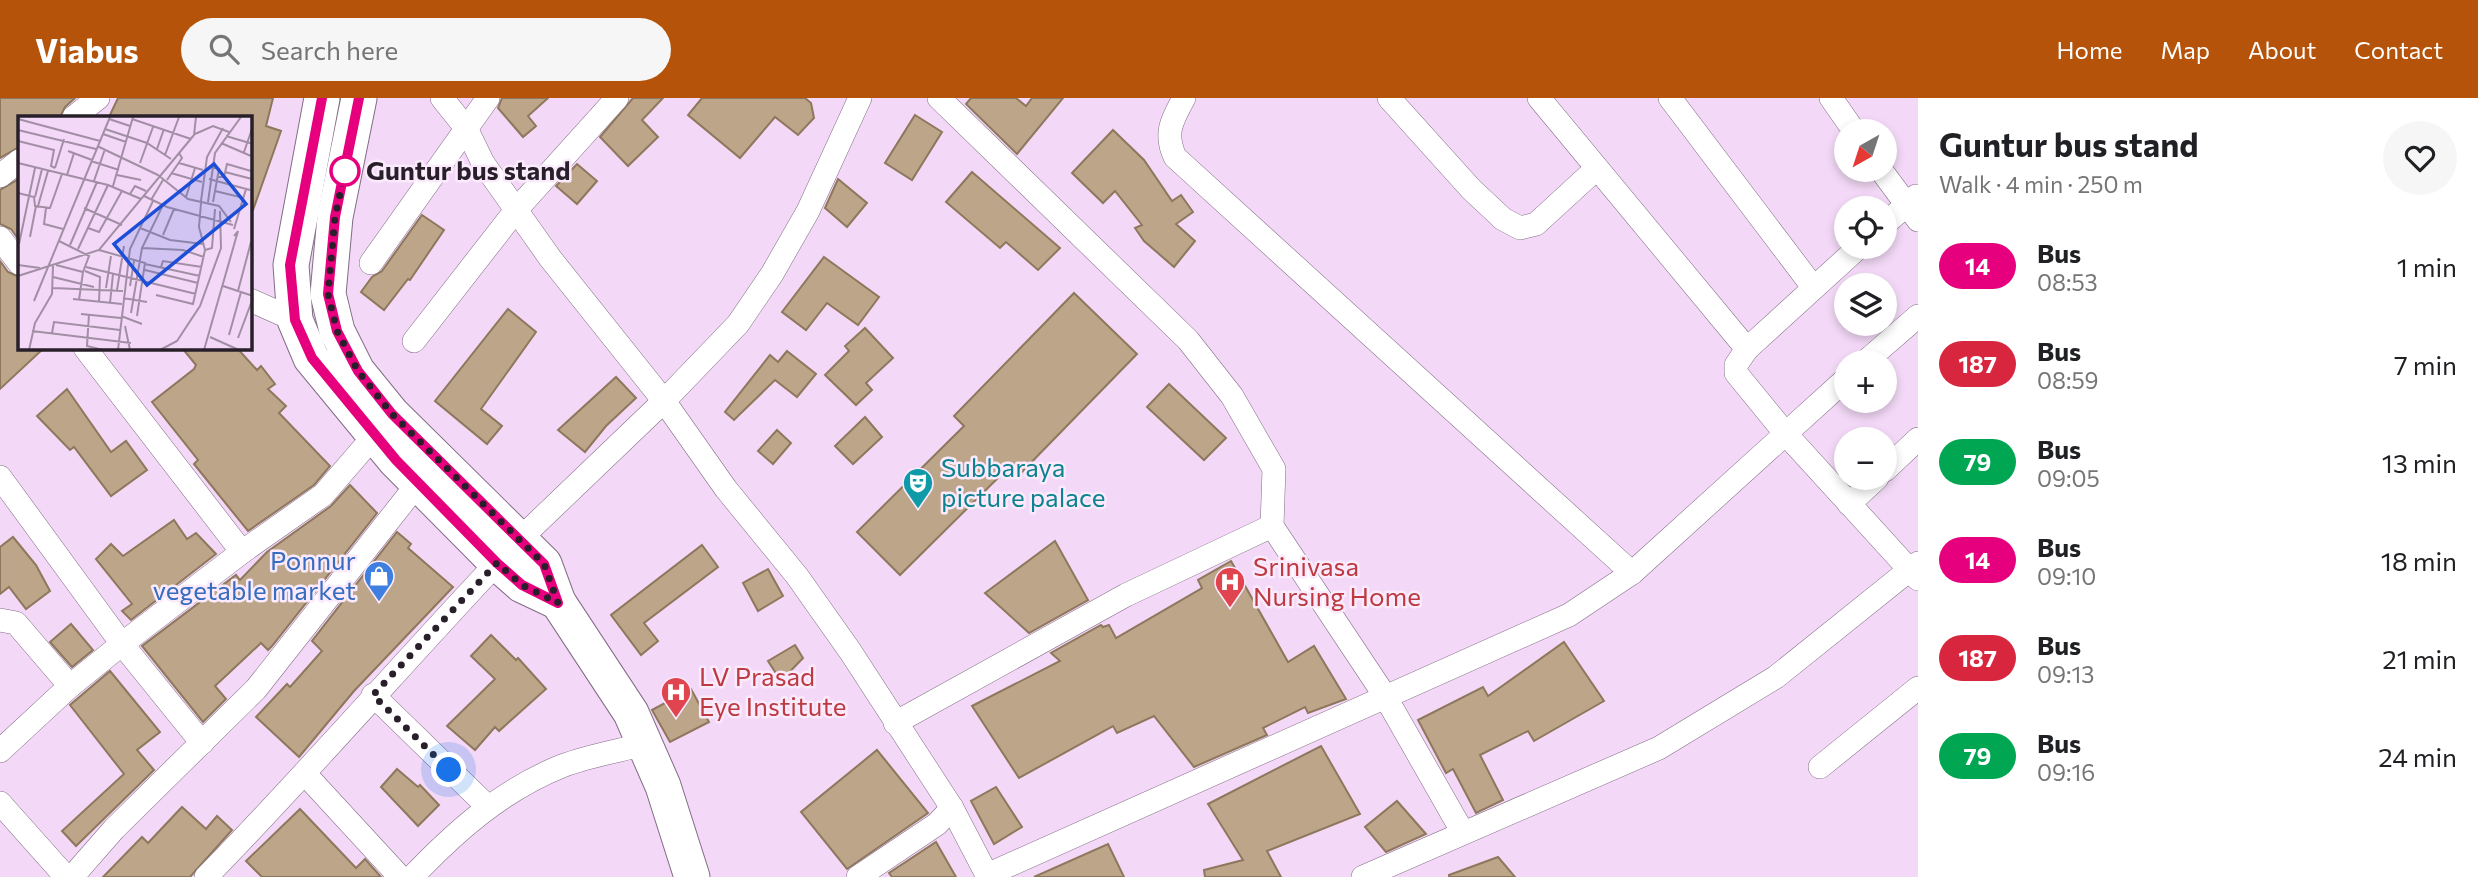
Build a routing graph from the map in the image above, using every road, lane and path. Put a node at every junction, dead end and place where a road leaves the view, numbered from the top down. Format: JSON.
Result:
{"nodes":[{"id":1,"x":322,"y":98,"type":"edge"},
{"id":2,"x":359,"y":98,"type":"edge"},
{"id":3,"x":442,"y":98,"type":"edge"},
{"id":4,"x":488,"y":98,"type":"edge"},
{"id":5,"x":617,"y":98,"type":"edge"},
{"id":6,"x":860,"y":98,"type":"edge"},
{"id":7,"x":939,"y":98,"type":"edge"},
{"id":8,"x":1184,"y":98,"type":"edge"},
{"id":9,"x":1389,"y":98,"type":"edge"},
{"id":10,"x":1539,"y":98,"type":"edge"},
{"id":11,"x":1670,"y":98,"type":"edge"},
{"id":12,"x":1831,"y":98,"type":"edge"},
{"id":13,"x":1846,"y":119,"type":"edge"},
{"id":14,"x":466,"y":128,"type":"junction"},
{"id":15,"x":18,"y":162,"type":"edge"},
{"id":16,"x":1596,"y":169,"type":"junction"},
{"id":17,"x":0,"y":176,"type":"edge"},
{"id":18,"x":1892,"y":182,"type":"edge"},
{"id":19,"x":1914,"y":207,"type":"edge"},
{"id":20,"x":516,"y":209,"type":"junction"},
{"id":21,"x":1897,"y":218,"type":"edge"},
{"id":22,"x":0,"y":237,"type":"edge"},
{"id":23,"x":1845,"y":259,"type":"edge"},
{"id":24,"x":18,"y":261,"type":"edge"},
{"id":25,"x":371,"y":263,"type":"dead end"},
{"id":26,"x":1813,"y":287,"type":"junction"},
{"id":27,"x":252,"y":301,"type":"edge"},
{"id":28,"x":1918,"y":316,"type":"edge"},
{"id":29,"x":295,"y":320,"type":"junction"},
{"id":30,"x":414,"y":341,"type":"dead end"},
{"id":31,"x":1747,"y":349,"type":"junction"},
{"id":32,"x":87,"y":350,"type":"edge"},
{"id":33,"x":1879,"y":350,"type":"edge"},
{"id":34,"x":1834,"y":389,"type":"edge"},
{"id":35,"x":664,"y":401,"type":"junction"},
{"id":36,"x":1785,"y":432,"type":"junction"},
{"id":37,"x":374,"y":436,"type":"junction"},
{"id":38,"x":1918,"y":439,"type":"edge"},
{"id":39,"x":1897,"y":459,"type":"edge"},
{"id":40,"x":0,"y":477,"type":"edge"},
{"id":41,"x":419,"y":482,"type":"junction"},
{"id":42,"x":1864,"y":490,"type":"edge"},
{"id":43,"x":1849,"y":504,"type":"junction"},
{"id":44,"x":1272,"y":526,"type":"junction"},
{"id":45,"x":521,"y":538,"type":"junction"},
{"id":46,"x":242,"y":552,"type":"junction"},
{"id":47,"x":497,"y":563,"type":"junction"},
{"id":48,"x":1915,"y":571,"type":"edge"},
{"id":49,"x":1632,"y":573,"type":"junction"},
{"id":50,"x":558,"y":603,"type":"junction"},
{"id":51,"x":0,"y":620,"type":"edge"},
{"id":52,"x":122,"y":644,"type":"junction"},
{"id":53,"x":70,"y":686,"type":"junction"},
{"id":54,"x":1918,"y":688,"type":"edge"},
{"id":55,"x":373,"y":695,"type":"junction"},
{"id":56,"x":1385,"y":696,"type":"junction"},
{"id":57,"x":895,"y":723,"type":"junction"},
{"id":58,"x":202,"y":743,"type":"junction"},
{"id":59,"x":645,"y":744,"type":"junction"},
{"id":60,"x":0,"y":751,"type":"edge"},
{"id":61,"x":1821,"y":767,"type":"dead end"},
{"id":62,"x":306,"y":775,"type":"junction"},
{"id":63,"x":0,"y":803,"type":"edge"},
{"id":64,"x":488,"y":807,"type":"junction"},
{"id":65,"x":952,"y":808,"type":"junction"},
{"id":66,"x":1462,"y":831,"type":"junction"},
{"id":67,"x":987,"y":876,"type":"edge"},
{"id":68,"x":69,"y":877,"type":"edge"},
{"id":69,"x":206,"y":877,"type":"edge"},
{"id":70,"x":400,"y":877,"type":"edge"},
{"id":71,"x":412,"y":877,"type":"edge"},
{"id":72,"x":692,"y":877,"type":"edge"},
{"id":73,"x":858,"y":877,"type":"edge"},
{"id":74,"x":1363,"y":877,"type":"edge"}],
"edges":[{"from":1,"to":29,"type":"main road"},
{"from":2,"to":45,"type":"main road"},
{"from":3,"to":14,"type":"street"},
{"from":4,"to":14,"type":"street"},
{"from":5,"to":20,"type":"street"},
{"from":6,"to":35,"type":"street"},
{"from":7,"to":44,"type":"street"},
{"from":8,"to":49,"type":"street"},
{"from":9,"to":16,"type":"street"},
{"from":10,"to":16,"type":"street"},
{"from":11,"to":26,"type":"street"},
{"from":12,"to":13,"type":"street"},
{"from":14,"to":20,"type":"street"},
{"from":14,"to":25,"type":"street"},
{"from":15,"to":17,"type":"street"},
{"from":16,"to":31,"type":"street"},
{"from":18,"to":19,"type":"street"},
{"from":19,"to":21,"type":"street"},
{"from":20,"to":30,"type":"street"},
{"from":20,"to":35,"type":"street"},
{"from":22,"to":24,"type":"street"},
{"from":23,"to":26,"type":"street"},
{"from":26,"to":31,"type":"street"},
{"from":27,"to":29,"type":"street"},
{"from":28,"to":33,"type":"street"},
{"from":29,"to":37,"type":"main road"},
{"from":31,"to":36,"type":"street"},
{"from":32,"to":46,"type":"street"},
{"from":34,"to":36,"type":"street"},
{"from":35,"to":45,"type":"street"},
{"from":35,"to":57,"type":"street"},
{"from":36,"to":43,"type":"street"},
{"from":36,"to":49,"type":"street"},
{"from":37,"to":41,"type":"main road"},
{"from":37,"to":46,"type":"street"},
{"from":38,"to":39,"type":"street"},
{"from":40,"to":52,"type":"street"},
{"from":41,"to":47,"type":"main road"},
{"from":41,"to":58,"type":"street"},
{"from":42,"to":43,"type":"street"},
{"from":43,"to":48,"type":"street"},
{"from":44,"to":56,"type":"street"},
{"from":44,"to":57,"type":"street"},
{"from":45,"to":50,"type":"main road"},
{"from":46,"to":52,"type":"street"},
{"from":47,"to":50,"type":"main road"},
{"from":47,"to":55,"type":"street"},
{"from":48,"to":66,"type":"street"},
{"from":49,"to":56,"type":"street"},
{"from":50,"to":59,"type":"main road"},
{"from":51,"to":53,"type":"street"},
{"from":52,"to":53,"type":"street"},
{"from":52,"to":58,"type":"street"},
{"from":53,"to":60,"type":"street"},
{"from":54,"to":61,"type":"street"},
{"from":55,"to":62,"type":"street"},
{"from":55,"to":64,"type":"street"},
{"from":56,"to":66,"type":"street"},
{"from":56,"to":67,"type":"street"},
{"from":57,"to":65,"type":"street"},
{"from":58,"to":68,"type":"street"},
{"from":59,"to":64,"type":"street"},
{"from":59,"to":72,"type":"main road"},
{"from":62,"to":69,"type":"street"},
{"from":62,"to":70,"type":"street"},
{"from":63,"to":68,"type":"street"},
{"from":64,"to":71,"type":"street"},
{"from":65,"to":67,"type":"street"},
{"from":65,"to":73,"type":"street"},
{"from":66,"to":74,"type":"street"}]}
